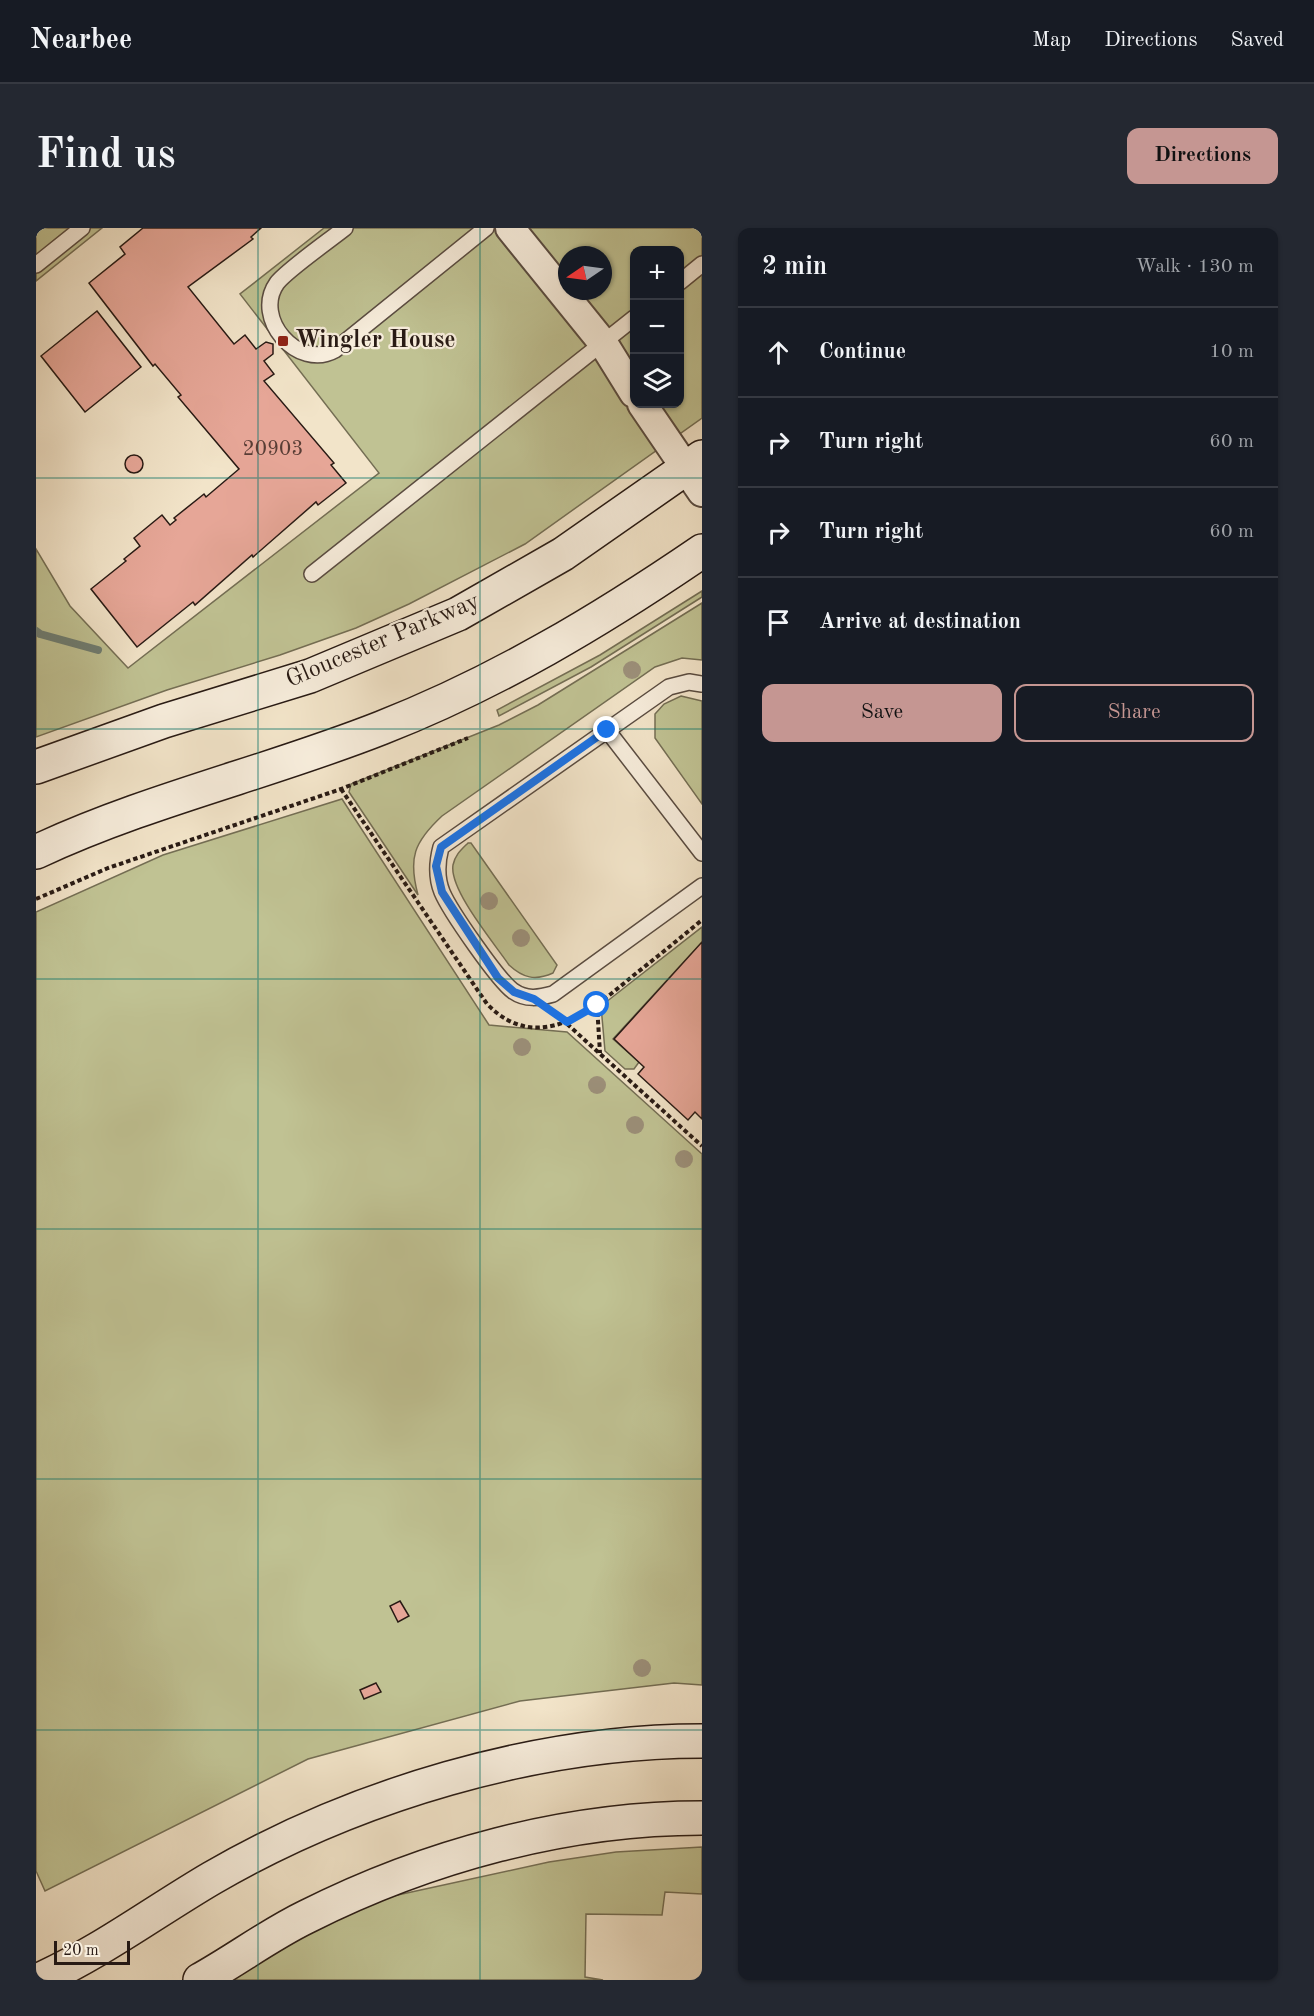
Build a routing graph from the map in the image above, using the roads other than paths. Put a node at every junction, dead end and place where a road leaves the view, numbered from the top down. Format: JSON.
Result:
{"nodes":[{"id":1,"x":82,"y":228,"type":"edge"},
{"id":2,"x":345,"y":228,"type":"edge"},
{"id":3,"x":486,"y":228,"type":"edge"},
{"id":4,"x":510,"y":228,"type":"edge"},
{"id":5,"x":702,"y":264,"type":"edge"},
{"id":6,"x":36,"y":265,"type":"edge"},
{"id":7,"x":684,"y":279,"type":"edge"},
{"id":8,"x":630,"y":321,"type":"edge"},
{"id":9,"x":603,"y":344,"type":"junction"},
{"id":10,"x":630,"y":387,"type":"edge"},
{"id":11,"x":645,"y":408,"type":"edge"},
{"id":12,"x":697,"y":473,"type":"edge"},
{"id":13,"x":702,"y":551,"type":"edge"},
{"id":14,"x":312,"y":574,"type":"dead end"},
{"id":15,"x":702,"y":684,"type":"edge"},
{"id":16,"x":607,"y":730,"type":"junction"},
{"id":17,"x":36,"y":767,"type":"edge"},
{"id":18,"x":36,"y":852,"type":"edge"},
{"id":19,"x":702,"y":853,"type":"edge"},
{"id":20,"x":702,"y":886,"type":"edge"},
{"id":21,"x":702,"y":1741,"type":"edge"},
{"id":22,"x":702,"y":1818,"type":"edge"},
{"id":23,"x":39,"y":1980,"type":"edge"},
{"id":24,"x":200,"y":1980,"type":"edge"}],
"edges":[{"from":1,"to":6,"type":"lane"},
{"from":2,"to":3,"type":"lane"},
{"from":4,"to":9,"type":"street"},
{"from":5,"to":7,"type":"lane"},
{"from":8,"to":9,"type":"lane"},
{"from":9,"to":10,"type":"street"},
{"from":9,"to":14,"type":"lane"},
{"from":11,"to":12,"type":"street"},
{"from":12,"to":17,"type":"main road","name":"Gloucester Parkway"},
{"from":13,"to":18,"type":"main road"},
{"from":15,"to":16,"type":"lane"},
{"from":16,"to":19,"type":"lane"},
{"from":16,"to":20,"type":"lane"},
{"from":21,"to":23,"type":"main road"},
{"from":22,"to":24,"type":"main road"}]}
